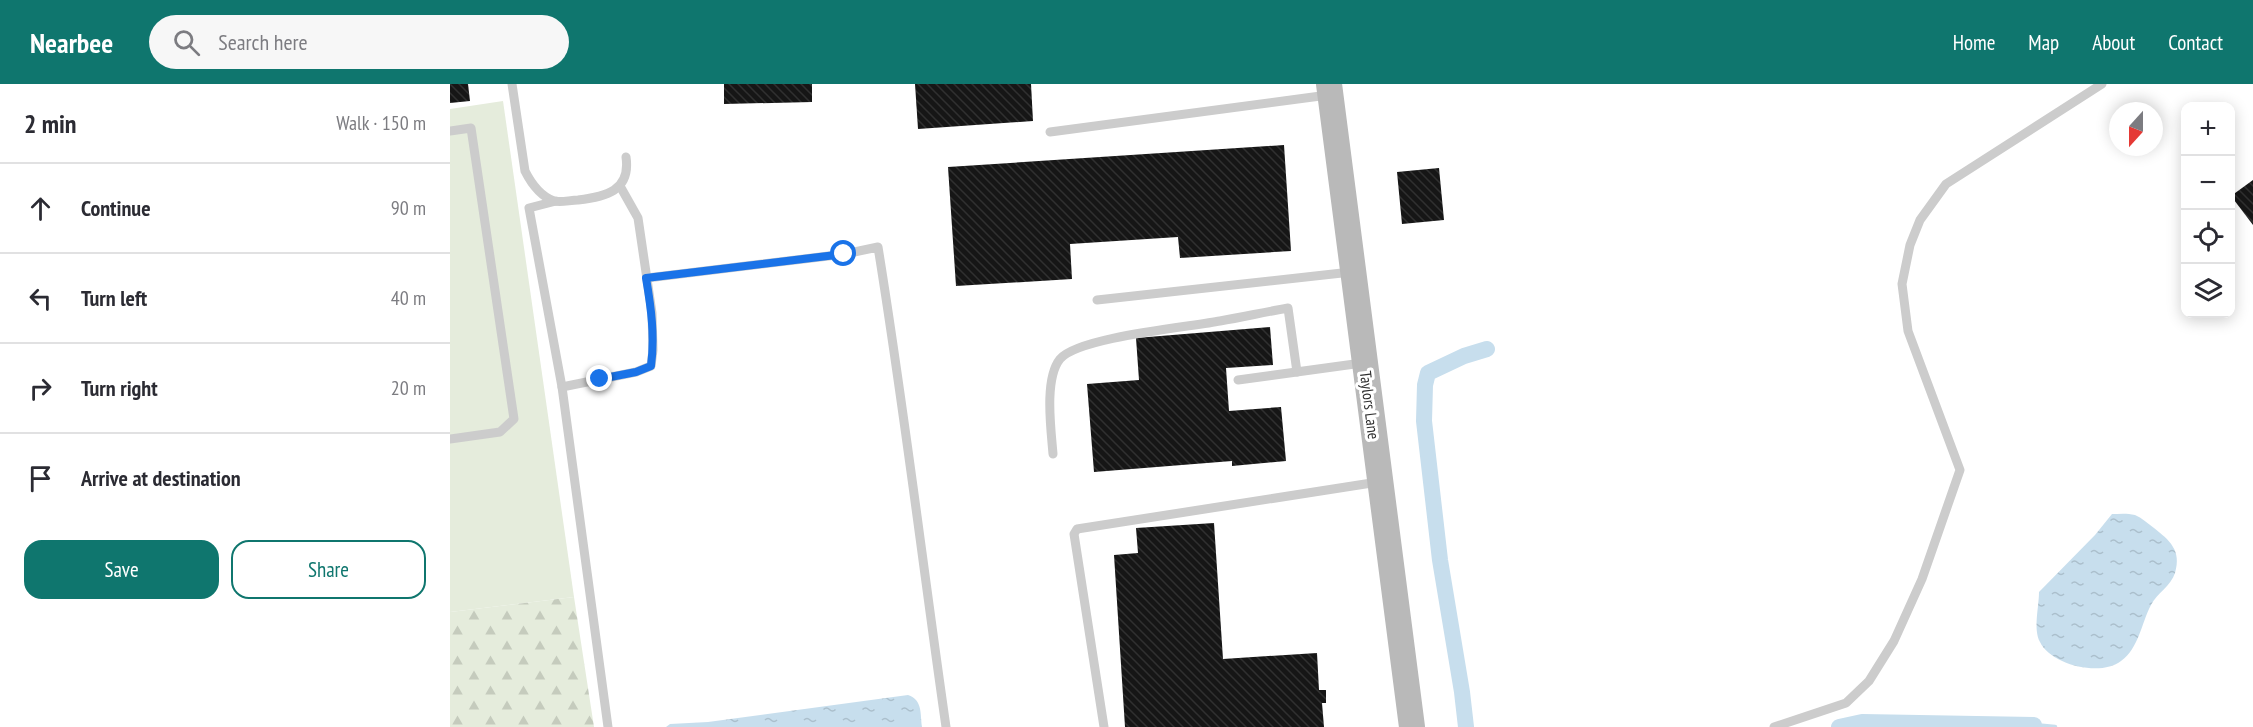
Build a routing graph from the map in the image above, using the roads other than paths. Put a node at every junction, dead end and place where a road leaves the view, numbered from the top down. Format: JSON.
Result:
{"nodes":[{"id":1,"x":512,"y":84,"type":"edge"},
{"id":2,"x":2102,"y":84,"type":"edge"},
{"id":3,"x":1330,"y":89,"type":"edge"},
{"id":4,"x":450,"y":131,"type":"edge"},
{"id":5,"x":1050,"y":132,"type":"dead end"},
{"id":6,"x":626,"y":157,"type":"dead end"},
{"id":7,"x":620,"y":186,"type":"junction"},
{"id":8,"x":556,"y":201,"type":"junction"},
{"id":9,"x":1353,"y":272,"type":"junction"},
{"id":10,"x":646,"y":278,"type":"junction"},
{"id":11,"x":1097,"y":300,"type":"dead end"},
{"id":12,"x":1365,"y":362,"type":"junction"},
{"id":13,"x":1297,"y":372,"type":"junction"},
{"id":14,"x":1238,"y":380,"type":"dead end"},
{"id":15,"x":562,"y":387,"type":"junction"},
{"id":16,"x":450,"y":439,"type":"edge"},
{"id":17,"x":1053,"y":453,"type":"dead end"},
{"id":18,"x":1380,"y":482,"type":"junction"},
{"id":19,"x":608,"y":727,"type":"edge"},
{"id":20,"x":946,"y":727,"type":"edge"},
{"id":21,"x":1104,"y":727,"type":"edge"},
{"id":22,"x":1412,"y":727,"type":"edge"},
{"id":23,"x":1774,"y":727,"type":"edge"}],
"edges":[{"from":1,"to":8,"type":"lane"},
{"from":2,"to":23,"type":"lane"},
{"from":3,"to":5,"type":"lane"},
{"from":3,"to":9,"type":"street","name":"Taylors Lane"},
{"from":4,"to":16,"type":"lane"},
{"from":6,"to":7,"type":"lane"},
{"from":7,"to":8,"type":"lane"},
{"from":7,"to":10,"type":"lane"},
{"from":8,"to":15,"type":"lane"},
{"from":9,"to":11,"type":"lane"},
{"from":9,"to":12,"type":"street","name":"Taylors Lane"},
{"from":10,"to":15,"type":"lane"},
{"from":10,"to":20,"type":"lane"},
{"from":12,"to":13,"type":"lane"},
{"from":12,"to":18,"type":"street","name":"Taylors Lane"},
{"from":13,"to":14,"type":"lane"},
{"from":13,"to":17,"type":"lane"},
{"from":15,"to":19,"type":"lane"},
{"from":18,"to":21,"type":"lane"},
{"from":18,"to":22,"type":"street","name":"Taylors Lane"}]}
